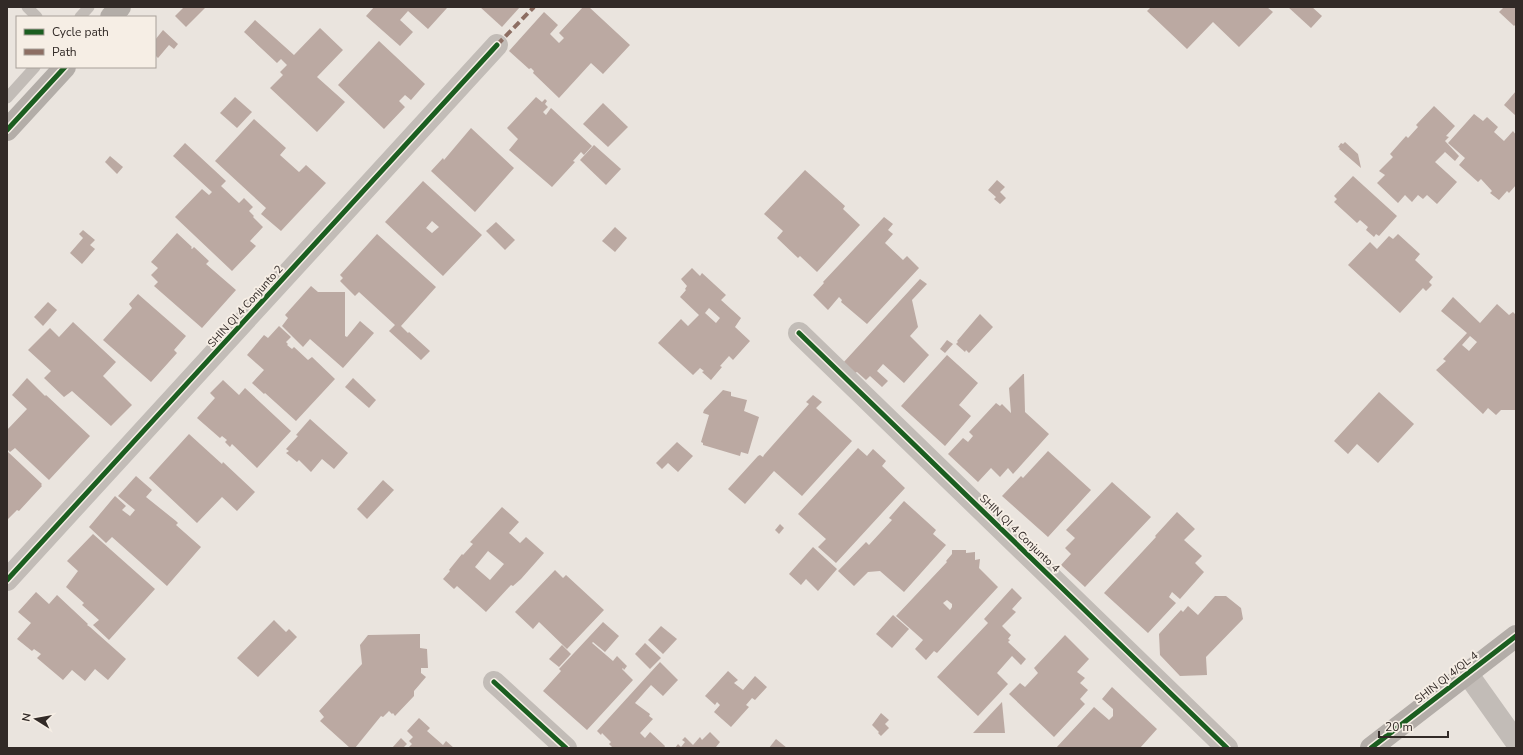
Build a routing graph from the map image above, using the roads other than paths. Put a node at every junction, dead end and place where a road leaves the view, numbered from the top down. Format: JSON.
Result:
{"nodes":[{"id":1,"x":27,"y":7,"type":"edge"},
{"id":2,"x":89,"y":7,"type":"edge"},
{"id":3,"x":120,"y":7,"type":"edge"},
{"id":4,"x":36,"y":16,"type":"edge"},
{"id":5,"x":81,"y":16,"type":"edge"},
{"id":6,"x":112,"y":16,"type":"edge"},
{"id":7,"x":497,"y":45,"type":"dead end"},
{"id":8,"x":34,"y":68,"type":"edge"},
{"id":9,"x":64,"y":68,"type":"edge"},
{"id":10,"x":7,"y":98,"type":"edge"},
{"id":11,"x":7,"y":130,"type":"edge"},
{"id":12,"x":799,"y":333,"type":"dead end"},
{"id":13,"x":7,"y":580,"type":"edge"},
{"id":14,"x":1516,"y":636,"type":"edge"},
{"id":15,"x":1467,"y":673,"type":"junction"},
{"id":16,"x":494,"y":682,"type":"dead end"},
{"id":17,"x":1516,"y":742,"type":"edge"},
{"id":18,"x":566,"y":748,"type":"edge"},
{"id":19,"x":1227,"y":748,"type":"edge"},
{"id":20,"x":1371,"y":748,"type":"edge"}],
"edges":[{"from":1,"to":4,"type":"lane"},
{"from":2,"to":5,"type":"lane"},
{"from":3,"to":6,"type":"street"},
{"from":7,"to":13,"type":"street","name":"SHIN QI 4 Conjunto 2"},
{"from":8,"to":10,"type":"lane"},
{"from":9,"to":11,"type":"street"},
{"from":12,"to":19,"type":"street","name":"SHIN QI 4 Conjunto 4"},
{"from":14,"to":15,"type":"street","name":"SHIN QI 4/QL 4"},
{"from":15,"to":17,"type":"street"},
{"from":15,"to":20,"type":"street","name":"SHIN QI 4/QL 4"},
{"from":16,"to":18,"type":"street"}]}
